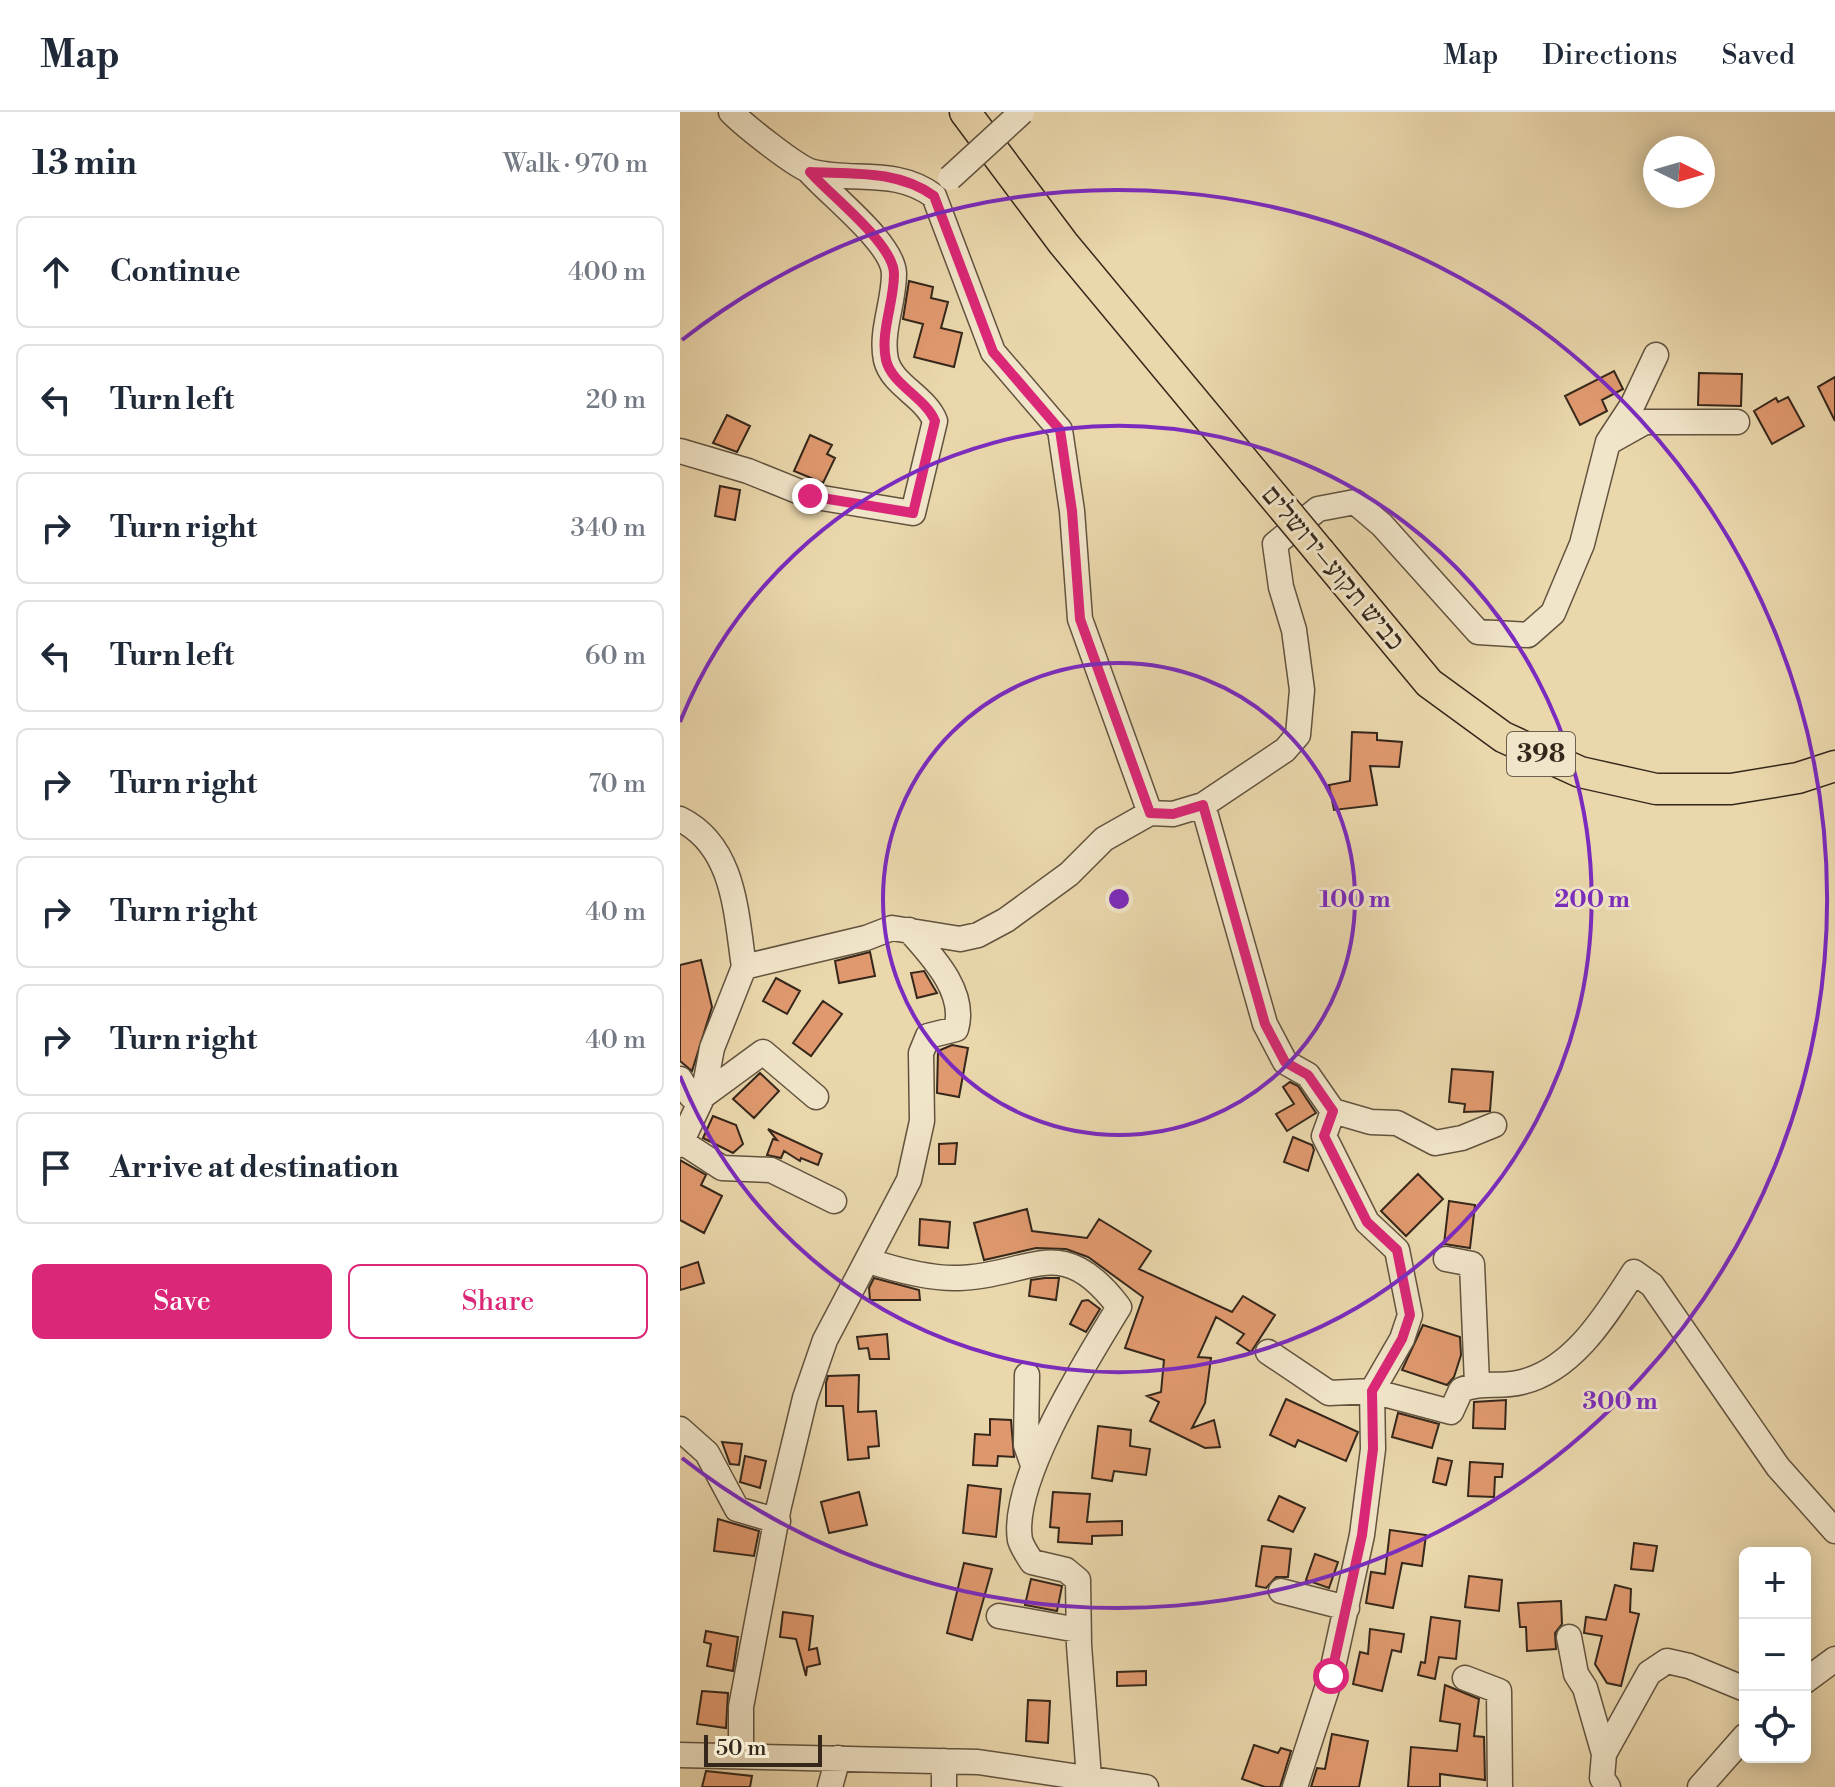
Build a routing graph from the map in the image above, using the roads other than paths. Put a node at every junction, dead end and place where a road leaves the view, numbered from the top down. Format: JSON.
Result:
{"nodes":[{"id":1,"x":731,"y":112,"type":"edge"},
{"id":2,"x":965,"y":112,"type":"edge"},
{"id":3,"x":1022,"y":112,"type":"edge"},
{"id":4,"x":810,"y":172,"type":"junction"},
{"id":5,"x":942,"y":187,"type":"junction"},
{"id":6,"x":1656,"y":355,"type":"dead end"},
{"id":7,"x":1737,"y":422,"type":"dead end"},
{"id":8,"x":1608,"y":442,"type":"junction"},
{"id":9,"x":680,"y":451,"type":"edge"},
{"id":10,"x":1835,"y":766,"type":"edge"},
{"id":11,"x":1203,"y":805,"type":"junction"},
{"id":12,"x":1150,"y":813,"type":"junction"},
{"id":13,"x":680,"y":819,"type":"edge"},
{"id":14,"x":909,"y":930,"type":"junction"},
{"id":15,"x":744,"y":967,"type":"junction"},
{"id":16,"x":680,"y":1079,"type":"edge"},
{"id":17,"x":703,"y":1096,"type":"junction"},
{"id":18,"x":816,"y":1097,"type":"dead end"},
{"id":19,"x":1333,"y":1111,"type":"junction"},
{"id":20,"x":1494,"y":1125,"type":"dead end"},
{"id":21,"x":681,"y":1143,"type":"edge"},
{"id":22,"x":834,"y":1201,"type":"dead end"},
{"id":23,"x":1446,"y":1259,"type":"dead end"},
{"id":24,"x":869,"y":1261,"type":"junction"},
{"id":25,"x":1268,"y":1352,"type":"dead end"},
{"id":26,"x":1027,"y":1375,"type":"dead end"},
{"id":27,"x":1477,"y":1383,"type":"junction"},
{"id":28,"x":1372,"y":1391,"type":"junction"},
{"id":29,"x":680,"y":1429,"type":"edge"},
{"id":30,"x":1033,"y":1465,"type":"junction"},
{"id":31,"x":778,"y":1521,"type":"junction"},
{"id":32,"x":1835,"y":1531,"type":"edge"},
{"id":33,"x":1281,"y":1591,"type":"dead end"},
{"id":34,"x":1347,"y":1608,"type":"junction"},
{"id":35,"x":999,"y":1616,"type":"dead end"},
{"id":36,"x":1078,"y":1630,"type":"junction"},
{"id":37,"x":1569,"y":1637,"type":"dead end"},
{"id":38,"x":1835,"y":1659,"type":"edge"},
{"id":39,"x":1811,"y":1677,"type":"edge"},
{"id":40,"x":1465,"y":1678,"type":"dead end"},
{"id":41,"x":1739,"y":1687,"type":"edge"},
{"id":42,"x":1739,"y":1743,"type":"edge"},
{"id":43,"x":1604,"y":1754,"type":"junction"},
{"id":44,"x":680,"y":1755,"type":"edge"},
{"id":45,"x":741,"y":1756,"type":"junction"},
{"id":46,"x":838,"y":1758,"type":"junction"},
{"id":47,"x":944,"y":1761,"type":"junction"},
{"id":48,"x":1089,"y":1778,"type":"junction"},
{"id":49,"x":830,"y":1787,"type":"edge"},
{"id":50,"x":944,"y":1787,"type":"edge"},
{"id":51,"x":1146,"y":1787,"type":"edge"},
{"id":52,"x":1295,"y":1787,"type":"edge"},
{"id":53,"x":1500,"y":1787,"type":"edge"},
{"id":54,"x":1608,"y":1787,"type":"edge"},
{"id":55,"x":1700,"y":1787,"type":"edge"}],
"edges":[{"from":1,"to":4,"type":"street"},
{"from":2,"to":10,"type":"main road","name":"כביש תקוע–ירושלים","number":"398","bridge":true},
{"from":3,"to":5,"type":"street","bridge":true},
{"from":4,"to":5,"type":"street"},
{"from":4,"to":9,"type":"street"},
{"from":5,"to":12,"type":"street"},
{"from":6,"to":8,"type":"street"},
{"from":7,"to":8,"type":"street"},
{"from":8,"to":11,"type":"street"},
{"from":11,"to":12,"type":"street"},
{"from":11,"to":19,"type":"street"},
{"from":12,"to":14,"type":"street"},
{"from":13,"to":15,"type":"street"},
{"from":14,"to":15,"type":"street"},
{"from":14,"to":24,"type":"street"},
{"from":15,"to":17,"type":"street"},
{"from":16,"to":17,"type":"street"},
{"from":17,"to":18,"type":"street"},
{"from":17,"to":21,"type":"street"},
{"from":19,"to":20,"type":"street"},
{"from":19,"to":28,"type":"street"},
{"from":21,"to":22,"type":"street"},
{"from":23,"to":27,"type":"street"},
{"from":24,"to":30,"type":"street"},
{"from":24,"to":31,"type":"street"},
{"from":25,"to":28,"type":"street"},
{"from":26,"to":30,"type":"street"},
{"from":27,"to":28,"type":"street"},
{"from":27,"to":32,"type":"street"},
{"from":28,"to":34,"type":"street"},
{"from":29,"to":31,"type":"street"},
{"from":30,"to":36,"type":"street"},
{"from":31,"to":45,"type":"street"},
{"from":33,"to":34,"type":"street"},
{"from":34,"to":52,"type":"street"},
{"from":35,"to":36,"type":"street"},
{"from":36,"to":48,"type":"street"},
{"from":37,"to":43,"type":"street"},
{"from":38,"to":39,"type":"street"},
{"from":40,"to":53,"type":"street"},
{"from":41,"to":43,"type":"street"},
{"from":42,"to":55,"type":"street"},
{"from":43,"to":54,"type":"street"},
{"from":44,"to":45,"type":"street"},
{"from":45,"to":46,"type":"street"},
{"from":46,"to":47,"type":"street"},
{"from":46,"to":49,"type":"street"},
{"from":47,"to":48,"type":"street"},
{"from":47,"to":50,"type":"street"},
{"from":48,"to":51,"type":"street"}]}
